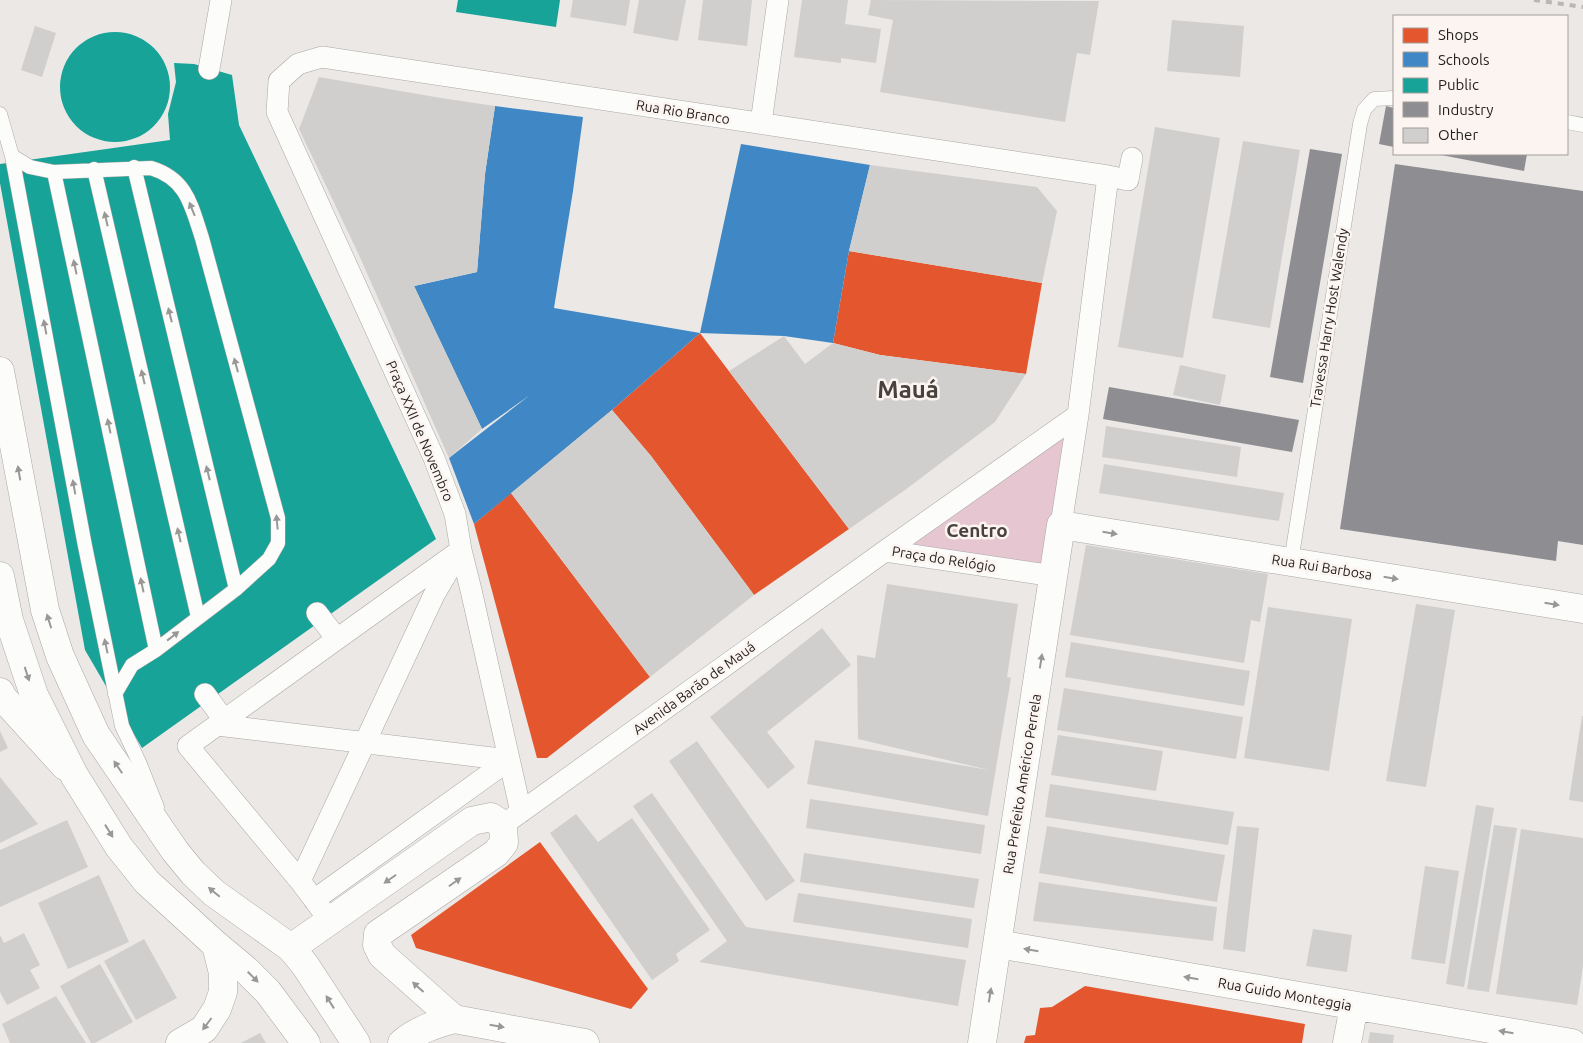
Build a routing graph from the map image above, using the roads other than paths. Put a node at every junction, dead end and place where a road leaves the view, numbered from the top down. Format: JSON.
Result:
{"nodes":[{"id":1,"x":221,"y":0,"type":"edge"},
{"id":2,"x":778,"y":0,"type":"edge"},
{"id":3,"x":209,"y":69,"type":"dead end"},
{"id":4,"x":278,"y":96,"type":"joint"},
{"id":5,"x":1393,"y":98,"type":"edge"},
{"id":6,"x":0,"y":114,"type":"edge"},
{"id":7,"x":1568,"y":122,"type":"edge"},
{"id":8,"x":761,"y":123,"type":"junction"},
{"id":9,"x":1583,"y":124,"type":"edge"},
{"id":10,"x":12,"y":156,"type":"junction"},
{"id":11,"x":1132,"y":158,"type":"dead end"},
{"id":12,"x":134,"y":167,"type":"junction"},
{"id":13,"x":94,"y":170,"type":"junction"},
{"id":14,"x":54,"y":172,"type":"junction"},
{"id":15,"x":1108,"y":176,"type":"junction"},
{"id":16,"x":0,"y":371,"type":"edge"},
{"id":17,"x":1078,"y":415,"type":"junction"},
{"id":18,"x":1062,"y":525,"type":"junction"},
{"id":19,"x":461,"y":550,"type":"junction"},
{"id":20,"x":885,"y":550,"type":"junction"},
{"id":21,"x":1291,"y":562,"type":"junction"},
{"id":22,"x":0,"y":576,"type":"edge"},
{"id":23,"x":1054,"y":576,"type":"junction"},
{"id":24,"x":236,"y":588,"type":"junction"},
{"id":25,"x":1583,"y":609,"type":"edge"},
{"id":26,"x":317,"y":612,"type":"dead end"},
{"id":27,"x":198,"y":617,"type":"junction"},
{"id":28,"x":337,"y":639,"type":"junction"},
{"id":29,"x":156,"y":650,"type":"junction"},
{"id":30,"x":0,"y":692,"type":"edge"},
{"id":31,"x":116,"y":694,"type":"junction"},
{"id":32,"x":205,"y":694,"type":"dead end"},
{"id":33,"x":221,"y":722,"type":"junction"},
{"id":34,"x":365,"y":742,"type":"junction"},
{"id":35,"x":509,"y":760,"type":"junction"},
{"id":36,"x":74,"y":775,"type":"junction"},
{"id":37,"x":512,"y":818,"type":"junction"},
{"id":38,"x":175,"y":851,"type":"junction"},
{"id":39,"x":300,"y":881,"type":"junction"},
{"id":40,"x":322,"y":910,"type":"junction"},
{"id":41,"x":998,"y":944,"type":"junction"},
{"id":42,"x":216,"y":945,"type":"junction"},
{"id":43,"x":291,"y":948,"type":"junction"},
{"id":44,"x":1354,"y":1006,"type":"junction"},
{"id":45,"x":454,"y":1019,"type":"junction"},
{"id":46,"x":180,"y":1043,"type":"edge"},
{"id":47,"x":306,"y":1043,"type":"edge"},
{"id":48,"x":356,"y":1043,"type":"edge"},
{"id":49,"x":402,"y":1043,"type":"edge"},
{"id":50,"x":585,"y":1043,"type":"edge"},
{"id":51,"x":982,"y":1043,"type":"edge"},
{"id":52,"x":1347,"y":1043,"type":"edge"},
{"id":53,"x":1572,"y":1043,"type":"edge"}],
"edges":[{"from":1,"to":3,"type":"street"},
{"from":2,"to":8,"type":"street"},
{"from":4,"to":8,"type":"street","name":"Rua Rio Branco"},
{"from":4,"to":19,"type":"street","name":"Praça XXII de Novembro"},
{"from":5,"to":21,"type":"lane","name":"Travessa Harry Host Walendy"},
{"from":6,"to":10,"type":"lane"},
{"from":7,"to":9,"type":"lane"},
{"from":8,"to":15,"type":"street","name":"Rua Rio Branco"},
{"from":10,"to":14,"type":"lane"},
{"from":31,"to":10,"type":"lane","one_way":true},
{"from":11,"to":15,"type":"street","name":"Rua Rio Branco"},
{"from":12,"to":13,"type":"lane"},
{"from":24,"to":12,"type":"lane","one_way":true},
{"from":24,"to":12,"type":"lane","one_way":true},
{"from":13,"to":14,"type":"lane"},
{"from":27,"to":13,"type":"lane","one_way":true},
{"from":29,"to":14,"type":"lane","one_way":true},
{"from":15,"to":17,"type":"street"},
{"from":38,"to":16,"type":"street","one_way":true},
{"from":17,"to":18,"type":"street"},
{"from":17,"to":20,"type":"street","name":"Praça do Relógio"},
{"from":18,"to":21,"type":"street","name":"Rua Rui Barbosa","one_way":true},
{"from":18,"to":23,"type":"street","name":"Rua Prefeito Américo Perrela"},
{"from":19,"to":28,"type":"street"},
{"from":19,"to":34,"type":"street"},
{"from":19,"to":35,"type":"street","name":"Praça XXII de Novembro"},
{"from":20,"to":23,"type":"street","name":"Praça do Relógio"},
{"from":20,"to":37,"type":"street","name":"Avenida Barão de Mauá"},
{"from":21,"to":25,"type":"street","name":"Rua Rui Barbosa","one_way":true},
{"from":22,"to":36,"type":"street","one_way":true},
{"from":41,"to":23,"type":"street","name":"Rua Prefeito Américo Perrela","one_way":true},
{"from":24,"to":27,"type":"lane"},
{"from":26,"to":28,"type":"street"},
{"from":29,"to":27,"type":"lane","one_way":true},
{"from":28,"to":33,"type":"street"},
{"from":29,"to":31,"type":"lane"},
{"from":30,"to":36,"type":"street"},
{"from":31,"to":38,"type":"lane"},
{"from":32,"to":33,"type":"street"},
{"from":33,"to":34,"type":"street"},
{"from":33,"to":39,"type":"street"},
{"from":34,"to":35,"type":"street"},
{"from":34,"to":39,"type":"street"},
{"from":35,"to":37,"type":"street","name":"Praça XXII de Novembro"},
{"from":35,"to":40,"type":"street"},
{"from":36,"to":42,"type":"street","one_way":true},
{"from":37,"to":40,"type":"street","one_way":true},
{"from":45,"to":37,"type":"street","one_way":true},
{"from":43,"to":38,"type":"street","one_way":true},
{"from":39,"to":40,"type":"street"},
{"from":40,"to":43,"type":"street"},
{"from":44,"to":41,"type":"street","name":"Rua Guido Monteggia","one_way":true},
{"from":51,"to":41,"type":"street","name":"Rua Prefeito Américo Perrela","one_way":true},
{"from":42,"to":46,"type":"street","one_way":true},
{"from":42,"to":47,"type":"street","one_way":true},
{"from":48,"to":43,"type":"street","one_way":true},
{"from":44,"to":52,"type":"street"},
{"from":53,"to":44,"type":"street","name":"Rua Guido Monteggia","one_way":true},
{"from":45,"to":49,"type":"street"},
{"from":45,"to":50,"type":"street","one_way":true}]}
